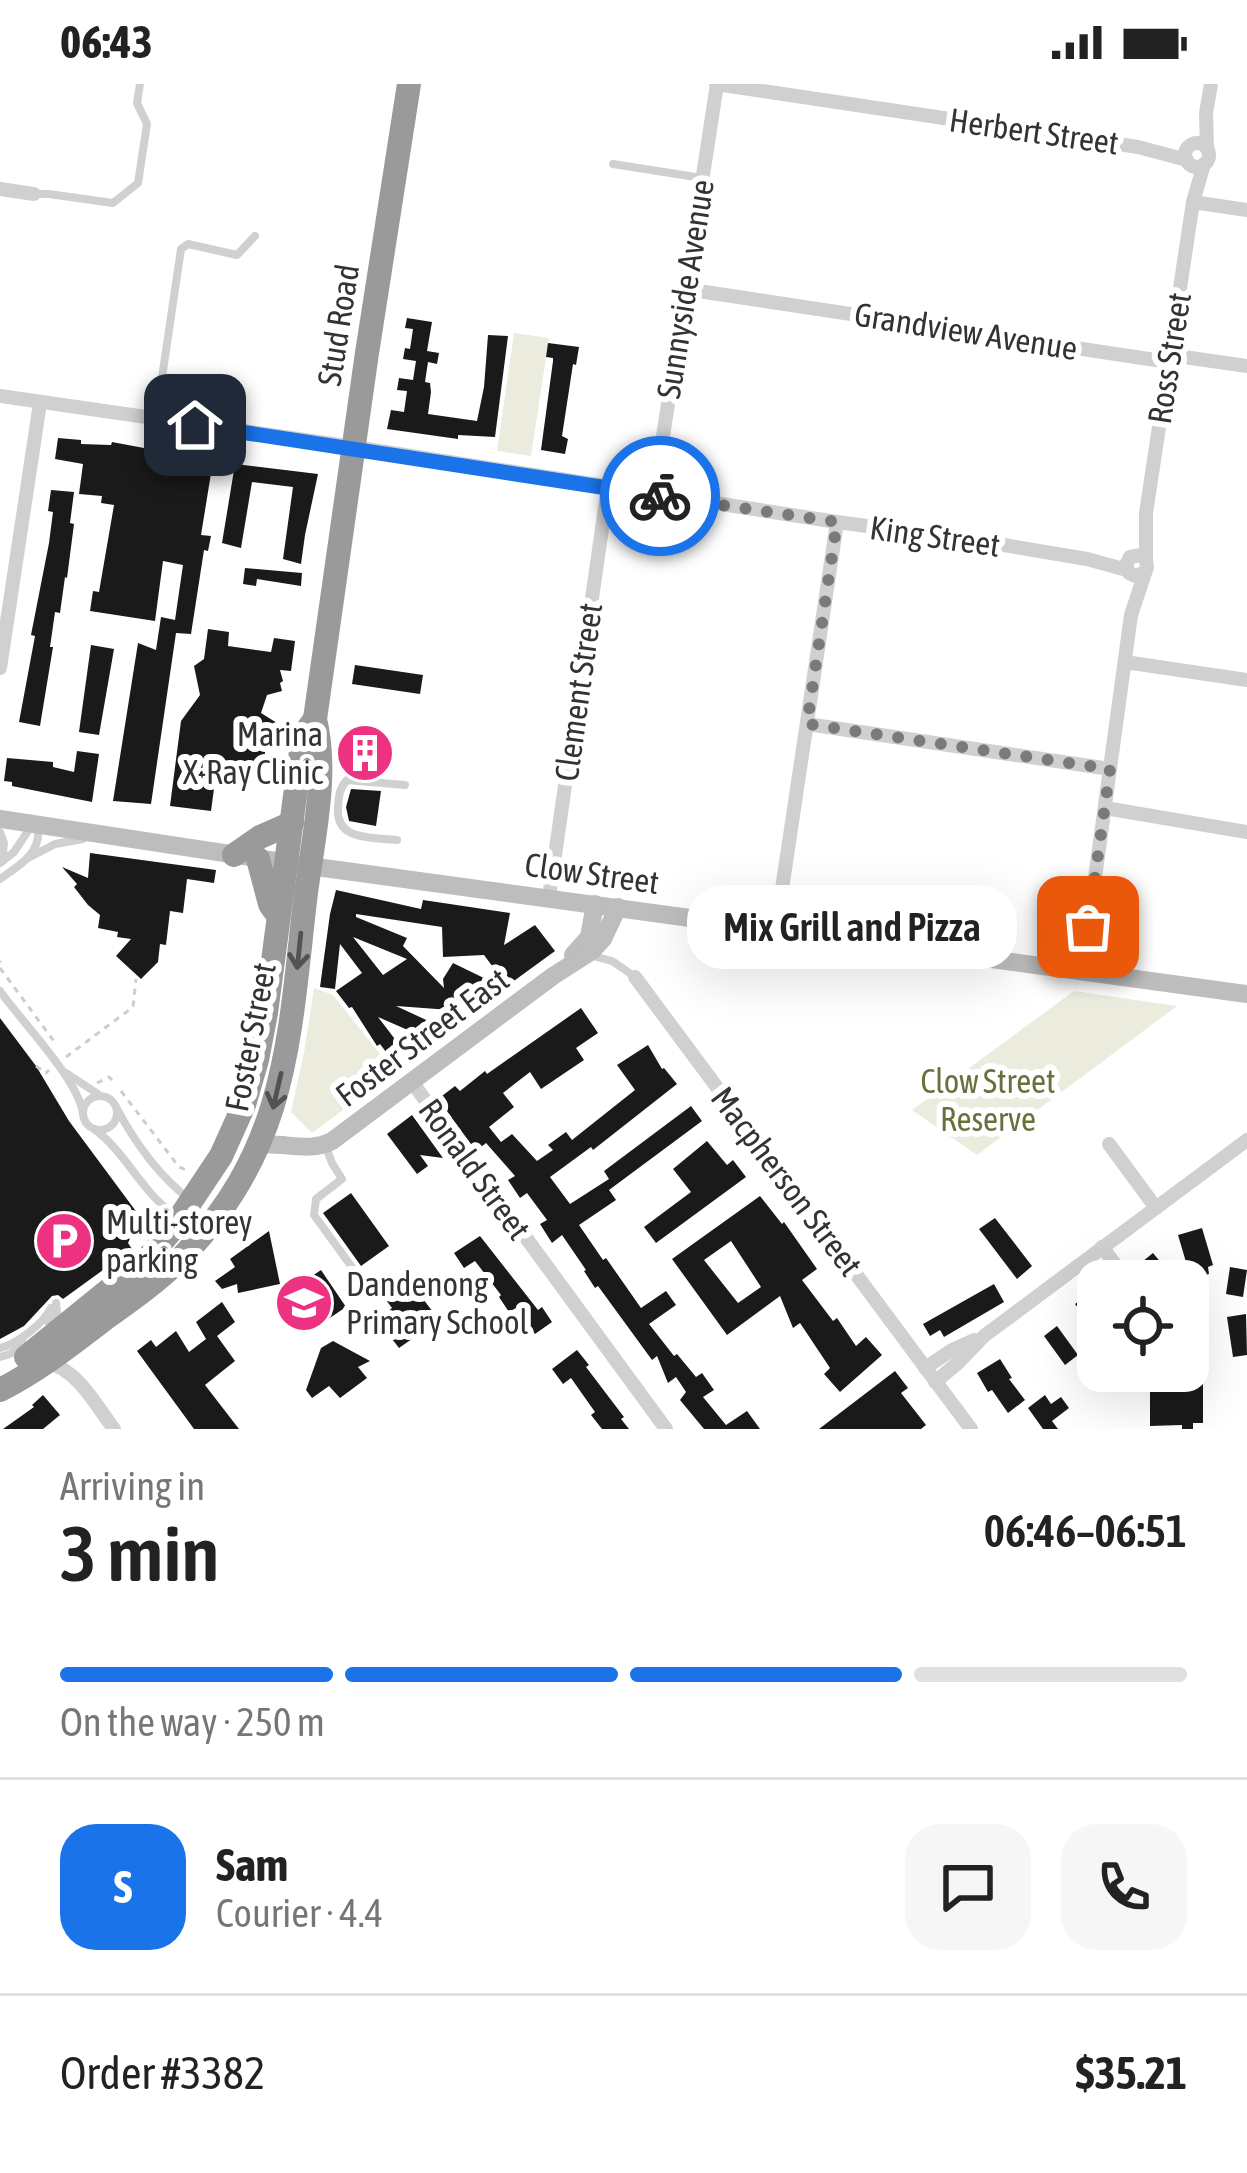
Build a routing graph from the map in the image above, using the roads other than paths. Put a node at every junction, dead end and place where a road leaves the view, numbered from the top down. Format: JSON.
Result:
{"nodes":[{"id":1,"x":140,"y":84,"type":"edge"},
{"id":2,"x":409,"y":84,"type":"edge"},
{"id":3,"x":716,"y":84,"type":"edge"},
{"id":4,"x":1211,"y":84,"type":"edge"},
{"id":5,"x":1194,"y":154,"type":"junction"},
{"id":6,"x":613,"y":164,"type":"dead end"},
{"id":7,"x":702,"y":178,"type":"junction"},
{"id":8,"x":0,"y":189,"type":"edge"},
{"id":9,"x":34,"y":194,"type":"joint"},
{"id":10,"x":1193,"y":202,"type":"junction"},
{"id":11,"x":1247,"y":210,"type":"edge"},
{"id":12,"x":255,"y":236,"type":"dead end"},
{"id":13,"x":685,"y":289,"type":"junction"},
{"id":14,"x":1169,"y":358,"type":"junction"},
{"id":15,"x":1247,"y":366,"type":"edge"},
{"id":16,"x":0,"y":396,"type":"edge"},
{"id":17,"x":40,"y":403,"type":"junction"},
{"id":18,"x":156,"y":419,"type":"junction"},
{"id":19,"x":354,"y":447,"type":"junction"},
{"id":20,"x":608,"y":487,"type":"junction"},
{"id":21,"x":654,"y":495,"type":"junction"},
{"id":22,"x":837,"y":522,"type":"junction"},
{"id":23,"x":1134,"y":564,"type":"junction"},
{"id":24,"x":1125,"y":662,"type":"junction"},
{"id":25,"x":0,"y":668,"type":"edge"},
{"id":26,"x":1247,"y":680,"type":"edge"},
{"id":27,"x":315,"y":719,"type":"junction"},
{"id":28,"x":807,"y":724,"type":"junction"},
{"id":29,"x":1110,"y":769,"type":"junction"},
{"id":30,"x":404,"y":785,"type":"dead end"},
{"id":31,"x":1105,"y":808,"type":"junction"},
{"id":32,"x":0,"y":819,"type":"edge"},
{"id":33,"x":292,"y":823,"type":"junction"},
{"id":34,"x":36,"y":825,"type":"junction"},
{"id":35,"x":0,"y":832,"type":"edge"},
{"id":36,"x":1247,"y":832,"type":"edge"},
{"id":37,"x":114,"y":836,"type":"junction"},
{"id":38,"x":397,"y":840,"type":"dead end"},
{"id":39,"x":246,"y":857,"type":"junction"},
{"id":40,"x":28,"y":859,"type":"junction"},
{"id":41,"x":1,"y":863,"type":"edge"},
{"id":42,"x":297,"y":865,"type":"junction"},
{"id":43,"x":0,"y":879,"type":"edge"},
{"id":44,"x":549,"y":897,"type":"junction"},
{"id":45,"x":595,"y":904,"type":"junction"},
{"id":46,"x":618,"y":907,"type":"junction"},
{"id":47,"x":279,"y":917,"type":"junction"},
{"id":48,"x":776,"y":929,"type":"junction"},
{"id":49,"x":587,"y":955,"type":"junction"},
{"id":50,"x":1082,"y":974,"type":"junction"},
{"id":51,"x":553,"y":976,"type":"junction"},
{"id":52,"x":635,"y":977,"type":"joint"},
{"id":53,"x":0,"y":991,"type":"edge"},
{"id":54,"x":1247,"y":994,"type":"edge"},
{"id":55,"x":58,"y":1066,"type":"junction"},
{"id":56,"x":412,"y":1082,"type":"junction"},
{"id":57,"x":103,"y":1096,"type":"junction"},
{"id":58,"x":116,"y":1107,"type":"junction"},
{"id":59,"x":83,"y":1114,"type":"junction"},
{"id":60,"x":94,"y":1129,"type":"junction"},
{"id":61,"x":1247,"y":1140,"type":"edge"},
{"id":62,"x":1109,"y":1144,"type":"dead end"},
{"id":63,"x":260,"y":1145,"type":"junction"},
{"id":64,"x":325,"y":1145,"type":"junction"},
{"id":65,"x":178,"y":1208,"type":"junction"},
{"id":66,"x":1156,"y":1208,"type":"junction"},
{"id":67,"x":209,"y":1227,"type":"junction"},
{"id":68,"x":1102,"y":1247,"type":"junction"},
{"id":69,"x":1112,"y":1260,"type":"edge"},
{"id":70,"x":370,"y":1292,"type":"dead end"},
{"id":71,"x":984,"y":1336,"type":"junction"},
{"id":72,"x":69,"y":1346,"type":"junction"},
{"id":73,"x":0,"y":1348,"type":"edge"},
{"id":74,"x":0,"y":1357,"type":"edge"},
{"id":75,"x":47,"y":1362,"type":"junction"},
{"id":76,"x":926,"y":1368,"type":"junction"},
{"id":77,"x":76,"y":1378,"type":"junction"},
{"id":78,"x":935,"y":1382,"type":"junction"},
{"id":79,"x":0,"y":1387,"type":"edge"},
{"id":80,"x":114,"y":1429,"type":"edge"},
{"id":81,"x":666,"y":1429,"type":"edge"},
{"id":82,"x":970,"y":1429,"type":"edge"}],
"edges":[{"from":1,"to":9,"type":"lane"},
{"from":2,"to":19,"type":"highway","name":"Stud Road"},
{"from":3,"to":5,"type":"street","name":"Herbert Street"},
{"from":3,"to":7,"type":"street","name":"Sunnyside Avenue"},
{"from":4,"to":5,"type":"street","name":"Ross Street"},
{"from":5,"to":10,"type":"street","name":"Ross Street"},
{"from":6,"to":7,"type":"lane"},
{"from":7,"to":13,"type":"street","name":"Sunnyside Avenue"},
{"from":8,"to":9,"type":"street"},
{"from":10,"to":11,"type":"street"},
{"from":10,"to":14,"type":"street","name":"Ross Street"},
{"from":12,"to":18,"type":"lane"},
{"from":13,"to":14,"type":"street","name":"Grandview Avenue"},
{"from":13,"to":21,"type":"street","name":"Sunnyside Avenue"},
{"from":14,"to":15,"type":"street","name":"Grandview Avenue"},
{"from":14,"to":23,"type":"street","name":"Ross Street"},
{"from":16,"to":17,"type":"street","name":"King Street"},
{"from":17,"to":18,"type":"street","name":"King Street"},
{"from":17,"to":25,"type":"street"},
{"from":18,"to":19,"type":"street","name":"King Street"},
{"from":19,"to":20,"type":"street","name":"King Street"},
{"from":19,"to":27,"type":"highway","name":"Stud Road"},
{"from":20,"to":21,"type":"street","name":"King Street"},
{"from":20,"to":44,"type":"street","name":"Clement Street"},
{"from":21,"to":22,"type":"street","name":"King Street"},
{"from":22,"to":23,"type":"street","name":"King Street"},
{"from":22,"to":28,"type":"street"},
{"from":23,"to":24,"type":"street","name":"Ross Street"},
{"from":24,"to":26,"type":"street"},
{"from":24,"to":29,"type":"street","name":"Ross Street"},
{"from":27,"to":33,"type":"highway","name":"Stud Road"},
{"from":27,"to":42,"type":"highway","name":"Stud Road"},
{"from":28,"to":29,"type":"street"},
{"from":28,"to":48,"type":"street"},
{"from":29,"to":31,"type":"street","name":"Ross Street"},
{"from":30,"to":38,"type":"lane"},
{"from":31,"to":36,"type":"street"},
{"from":31,"to":50,"type":"street","name":"Ross Street"},
{"from":32,"to":34,"type":"main road","name":"Clow Street"},
{"from":33,"to":39,"type":"highway"},
{"from":33,"to":42,"type":"highway","name":"Stud Road"},
{"from":34,"to":37,"type":"main road","name":"Clow Street"},
{"from":34,"to":40,"type":"lane"},
{"from":34,"to":41,"type":"lane"},
{"from":35,"to":41,"type":"lane"},
{"from":37,"to":39,"type":"main road","name":"Clow Street"},
{"from":37,"to":40,"type":"lane"},
{"from":39,"to":42,"type":"main road","name":"Clow Street"},
{"from":39,"to":47,"type":"highway"},
{"from":40,"to":43,"type":"lane"},
{"from":42,"to":44,"type":"main road","name":"Clow Street"},
{"from":42,"to":47,"type":"highway","name":"Foster Street"},
{"from":42,"to":63,"type":"highway","name":"Foster Street","one_way":true},
{"from":44,"to":45,"type":"main road","name":"Clow Street"},
{"from":45,"to":46,"type":"main road","name":"Clow Street"},
{"from":45,"to":51,"type":"main road","name":"Foster Street East"},
{"from":46,"to":48,"type":"main road","name":"Clow Street"},
{"from":46,"to":49,"type":"main road","name":"Foster Street East"},
{"from":47,"to":65,"type":"highway","name":"Foster Street"},
{"from":48,"to":50,"type":"main road","name":"Clow Street"},
{"from":49,"to":51,"type":"main road","name":"Foster Street East"},
{"from":49,"to":52,"type":"lane","name":"Macpherson Street"},
{"from":50,"to":54,"type":"main road","name":"Clow Street"},
{"from":51,"to":56,"type":"main road","name":"Foster Street East"},
{"from":52,"to":76,"type":"street","name":"Macpherson Street"},
{"from":53,"to":55,"type":"lane"},
{"from":55,"to":57,"type":"lane"},
{"from":55,"to":59,"type":"lane"},
{"from":56,"to":64,"type":"main road","name":"Foster Street East"},
{"from":56,"to":81,"type":"street","name":"Ronald Street"},
{"from":57,"to":58,"type":"lane"},
{"from":57,"to":59,"type":"lane"},
{"from":58,"to":60,"type":"lane"},
{"from":58,"to":65,"type":"lane"},
{"from":59,"to":60,"type":"lane"},
{"from":60,"to":65,"type":"lane"},
{"from":61,"to":66,"type":"street"},
{"from":62,"to":66,"type":"street"},
{"from":63,"to":64,"type":"main road"},
{"from":63,"to":67,"type":"highway","name":"Foster Street"},
{"from":64,"to":70,"type":"lane"},
{"from":65,"to":67,"type":"highway"},
{"from":65,"to":79,"type":"highway","name":"Foster Street"},
{"from":66,"to":68,"type":"street"},
{"from":67,"to":72,"type":"highway","name":"Foster Street"},
{"from":68,"to":69,"type":"street"},
{"from":68,"to":71,"type":"street"},
{"from":71,"to":76,"type":"street"},
{"from":71,"to":78,"type":"street"},
{"from":72,"to":75,"type":"highway","name":"Foster Street"},
{"from":72,"to":77,"type":"street"},
{"from":73,"to":74,"type":"lane"},
{"from":75,"to":77,"type":"street"},
{"from":75,"to":79,"type":"highway","name":"Foster Street"},
{"from":76,"to":78,"type":"street","name":"Macpherson Street"},
{"from":77,"to":80,"type":"street"},
{"from":78,"to":82,"type":"street","name":"Macpherson Street"}]}
